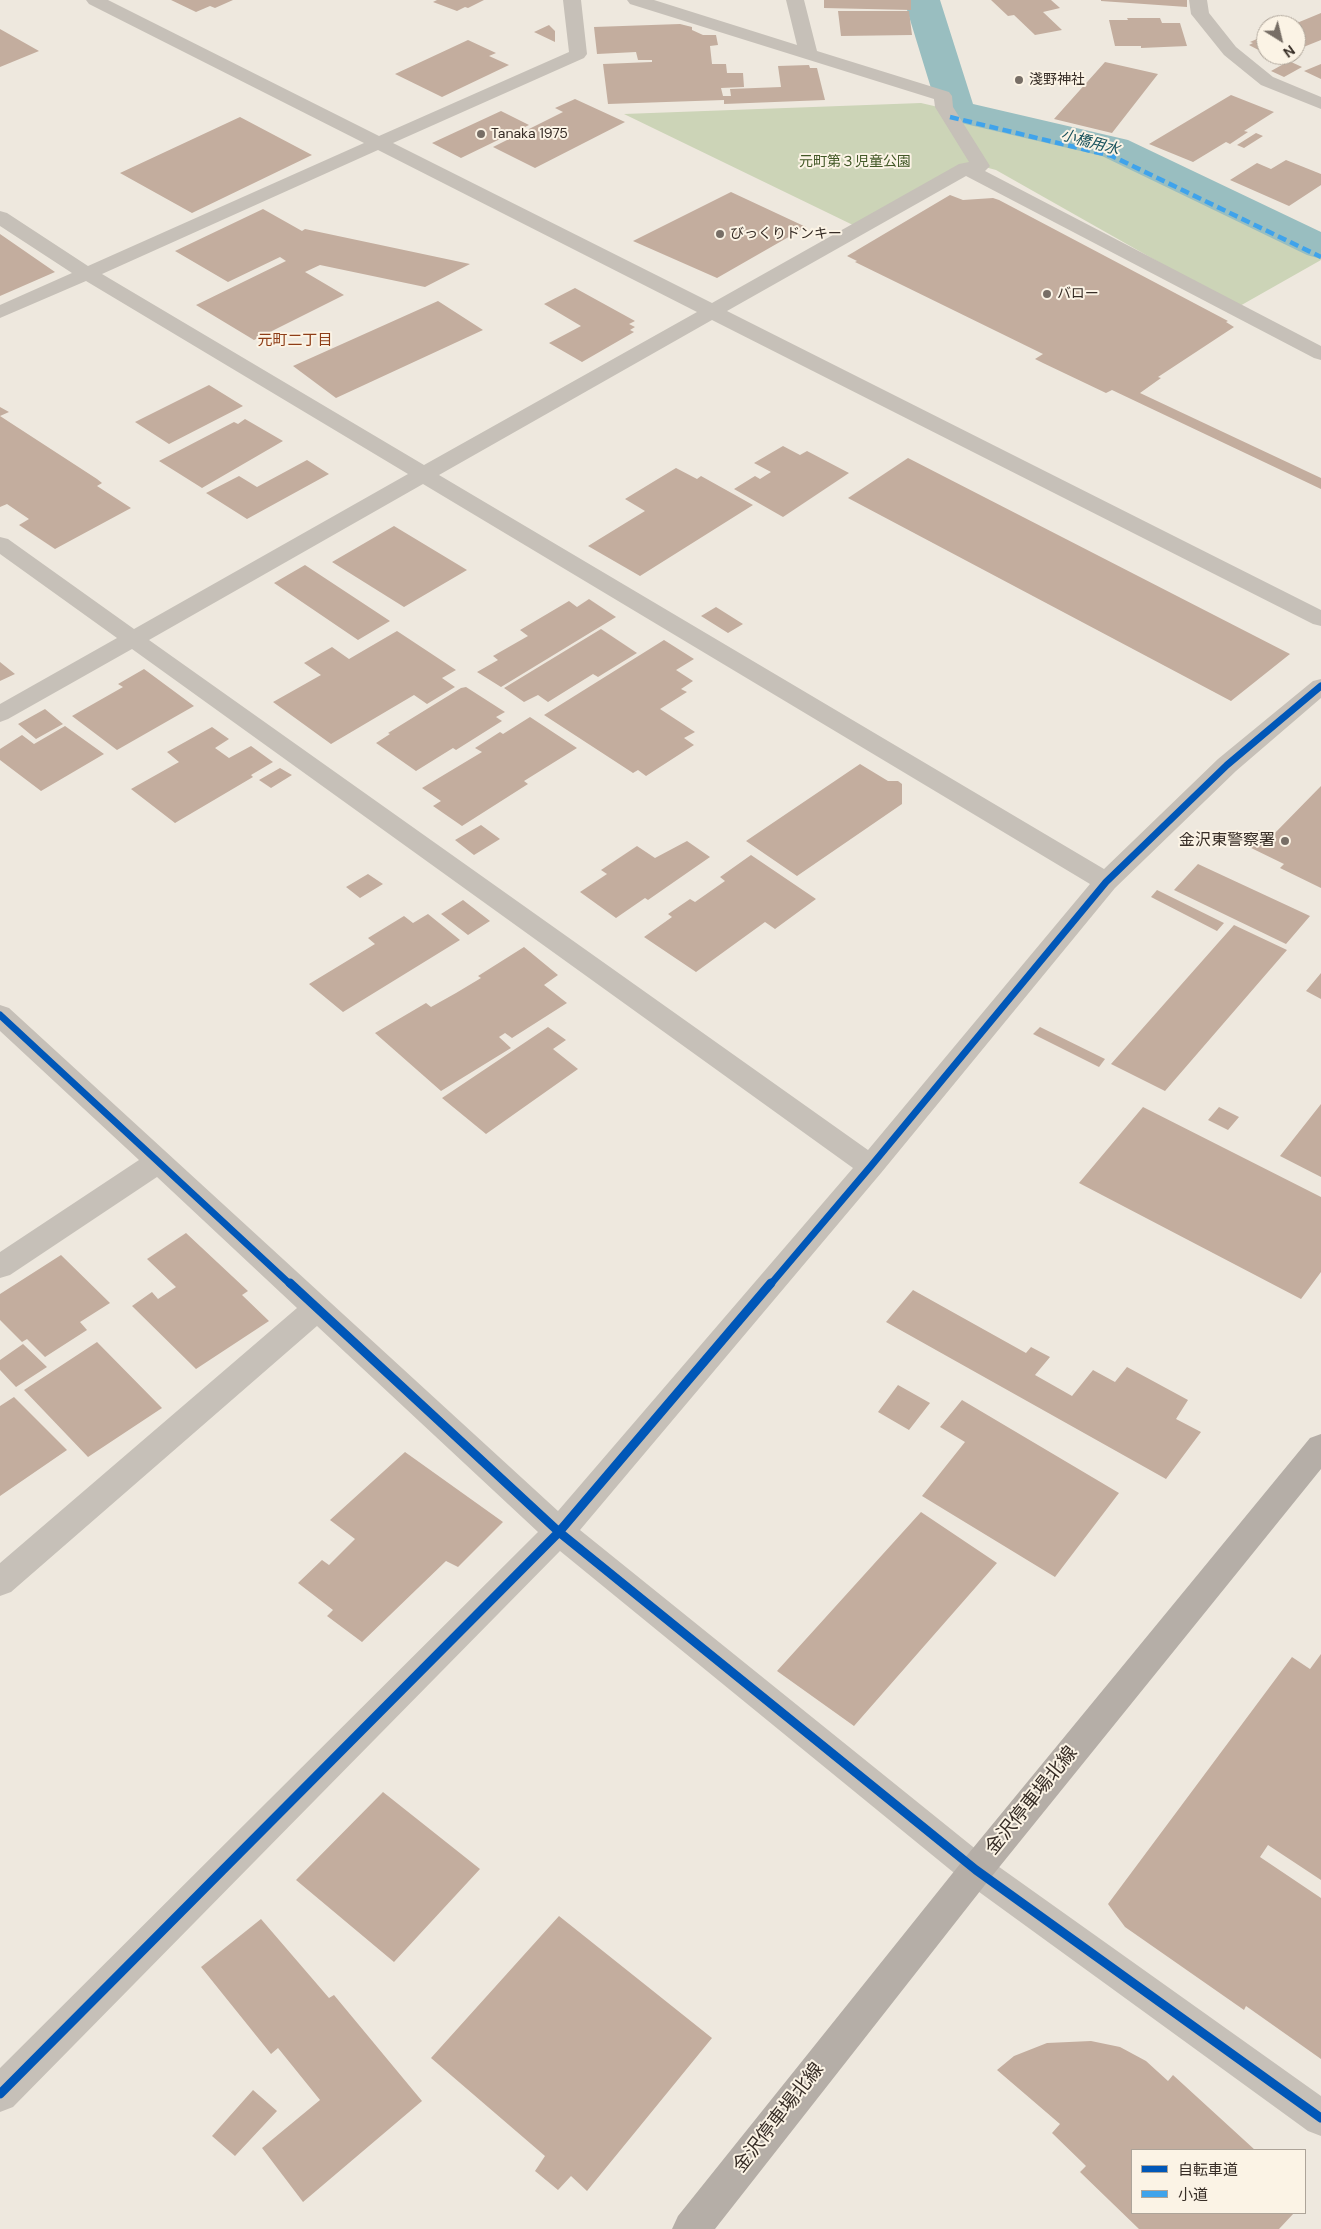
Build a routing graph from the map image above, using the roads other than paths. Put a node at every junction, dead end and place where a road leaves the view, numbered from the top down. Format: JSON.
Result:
{"nodes":[{"id":1,"x":95,"y":0,"type":"edge"},
{"id":2,"x":572,"y":0,"type":"edge"},
{"id":3,"x":636,"y":0,"type":"edge"},
{"id":4,"x":795,"y":0,"type":"edge"},
{"id":5,"x":1198,"y":0,"type":"edge"},
{"id":6,"x":808,"y":52,"type":"junction"},
{"id":7,"x":1321,"y":104,"type":"edge"},
{"id":8,"x":378,"y":143,"type":"junction"},
{"id":9,"x":966,"y":168,"type":"junction"},
{"id":10,"x":0,"y":217,"type":"edge"},
{"id":11,"x":86,"y":273,"type":"junction"},
{"id":12,"x":0,"y":312,"type":"edge"},
{"id":13,"x":713,"y":312,"type":"junction"},
{"id":14,"x":1321,"y":354,"type":"edge"},
{"id":15,"x":425,"y":475,"type":"junction"},
{"id":16,"x":0,"y":544,"type":"edge"},
{"id":17,"x":1321,"y":619,"type":"edge"},
{"id":18,"x":133,"y":639,"type":"junction"},
{"id":19,"x":1321,"y":686,"type":"edge"},
{"id":20,"x":0,"y":714,"type":"edge"},
{"id":21,"x":1106,"y":882,"type":"junction"},
{"id":22,"x":0,"y":1015,"type":"edge"},
{"id":23,"x":158,"y":1162,"type":"junction"},
{"id":24,"x":871,"y":1166,"type":"junction"},
{"id":25,"x":0,"y":1267,"type":"edge"},
{"id":26,"x":317,"y":1308,"type":"junction"},
{"id":27,"x":1321,"y":1447,"type":"edge"},
{"id":28,"x":559,"y":1532,"type":"junction"},
{"id":29,"x":0,"y":1582,"type":"edge"},
{"id":30,"x":976,"y":1870,"type":"junction"},
{"id":31,"x":0,"y":2094,"type":"edge"},
{"id":32,"x":1321,"y":2118,"type":"edge"},
{"id":33,"x":691,"y":2229,"type":"edge"}],
"edges":[{"from":1,"to":8,"type":"street"},
{"from":2,"to":8,"type":"street"},
{"from":3,"to":6,"type":"street"},
{"from":4,"to":6,"type":"street"},
{"from":5,"to":7,"type":"street"},
{"from":6,"to":9,"type":"street"},
{"from":8,"to":11,"type":"street"},
{"from":8,"to":13,"type":"street"},
{"from":9,"to":13,"type":"street"},
{"from":9,"to":14,"type":"street"},
{"from":10,"to":11,"type":"street"},
{"from":11,"to":12,"type":"street"},
{"from":11,"to":15,"type":"street"},
{"from":13,"to":15,"type":"street"},
{"from":13,"to":17,"type":"street"},
{"from":15,"to":18,"type":"street"},
{"from":15,"to":21,"type":"street"},
{"from":16,"to":18,"type":"street"},
{"from":18,"to":20,"type":"street"},
{"from":18,"to":24,"type":"street"},
{"from":19,"to":21,"type":"street"},
{"from":21,"to":24,"type":"street"},
{"from":22,"to":23,"type":"street"},
{"from":23,"to":25,"type":"street"},
{"from":23,"to":26,"type":"street"},
{"from":24,"to":28,"type":"street"},
{"from":26,"to":28,"type":"street"},
{"from":26,"to":29,"type":"street"},
{"from":27,"to":30,"type":"main road","name":"金沢停車場北線"},
{"from":28,"to":30,"type":"street"},
{"from":28,"to":31,"type":"street"},
{"from":30,"to":32,"type":"street"},
{"from":30,"to":33,"type":"main road","name":"金沢停車場北線"}]}
